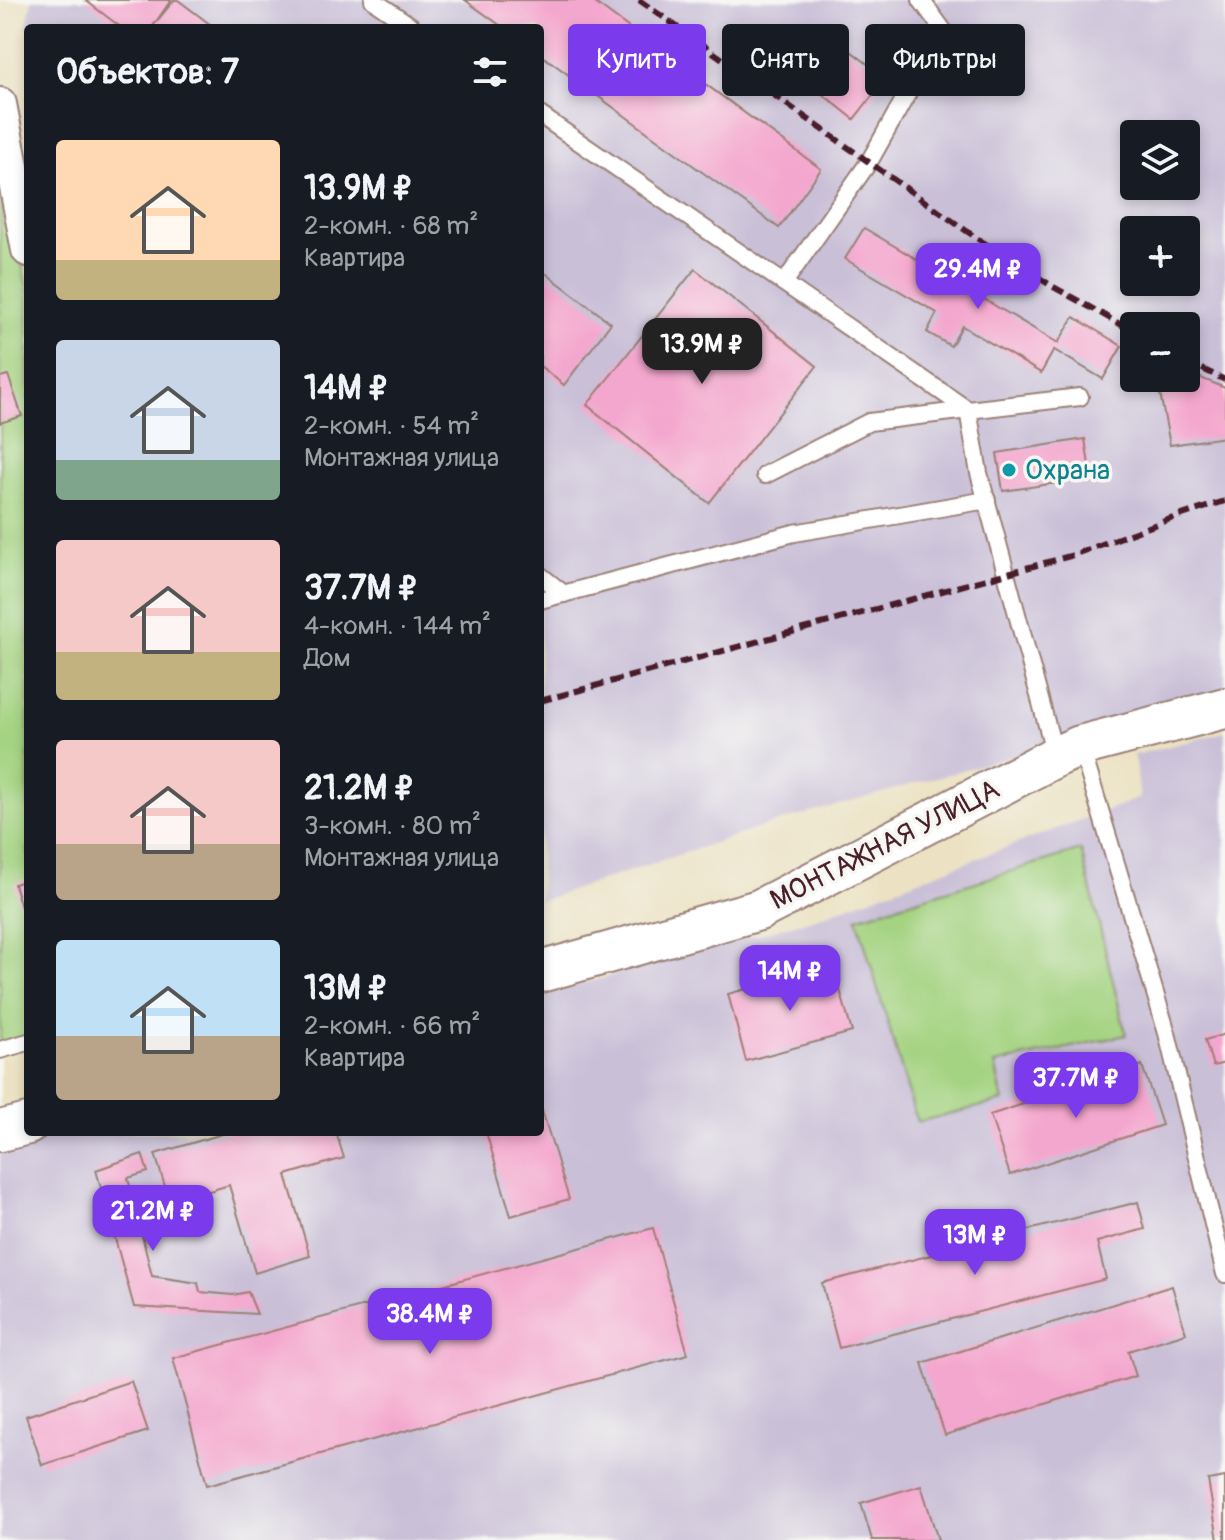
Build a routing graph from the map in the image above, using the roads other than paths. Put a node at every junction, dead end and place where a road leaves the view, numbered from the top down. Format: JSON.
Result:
{"nodes":[{"id":1,"x":373,"y":0,"type":"edge"},
{"id":2,"x":921,"y":0,"type":"edge"},
{"id":3,"x":408,"y":24,"type":"edge"},
{"id":4,"x":0,"y":104,"type":"edge"},
{"id":5,"x":544,"y":118,"type":"edge"},
{"id":6,"x":24,"y":229,"type":"edge"},
{"id":7,"x":784,"y":283,"type":"junction"},
{"id":8,"x":1080,"y":397,"type":"dead end"},
{"id":9,"x":968,"y":410,"type":"junction"},
{"id":10,"x":765,"y":475,"type":"dead end"},
{"id":11,"x":987,"y":500,"type":"junction"},
{"id":12,"x":544,"y":578,"type":"edge"},
{"id":13,"x":564,"y":594,"type":"junction"},
{"id":14,"x":544,"y":599,"type":"edge"},
{"id":15,"x":1225,"y":708,"type":"edge"},
{"id":16,"x":1068,"y":751,"type":"junction"},
{"id":17,"x":544,"y":971,"type":"edge"},
{"id":18,"x":24,"y":1043,"type":"edge"},
{"id":19,"x":0,"y":1050,"type":"edge"},
{"id":20,"x":24,"y":1125,"type":"edge"},
{"id":21,"x":0,"y":1131,"type":"edge"},
{"id":22,"x":1225,"y":1274,"type":"edge"}],
"edges":[{"from":1,"to":3,"type":"lane"},
{"from":2,"to":7,"type":"lane"},
{"from":4,"to":6,"type":"street"},
{"from":5,"to":7,"type":"lane"},
{"from":7,"to":9,"type":"lane"},
{"from":8,"to":9,"type":"lane"},
{"from":9,"to":10,"type":"lane"},
{"from":9,"to":11,"type":"lane"},
{"from":11,"to":13,"type":"lane"},
{"from":11,"to":16,"type":"lane"},
{"from":12,"to":13,"type":"lane"},
{"from":13,"to":14,"type":"lane"},
{"from":15,"to":16,"type":"street","name":"МОНТАЖНАЯ УЛИЦА"},
{"from":16,"to":17,"type":"street","name":"МОНТАЖНАЯ УЛИЦА"},
{"from":16,"to":22,"type":"lane"},
{"from":18,"to":19,"type":"lane"},
{"from":20,"to":21,"type":"street"}]}
